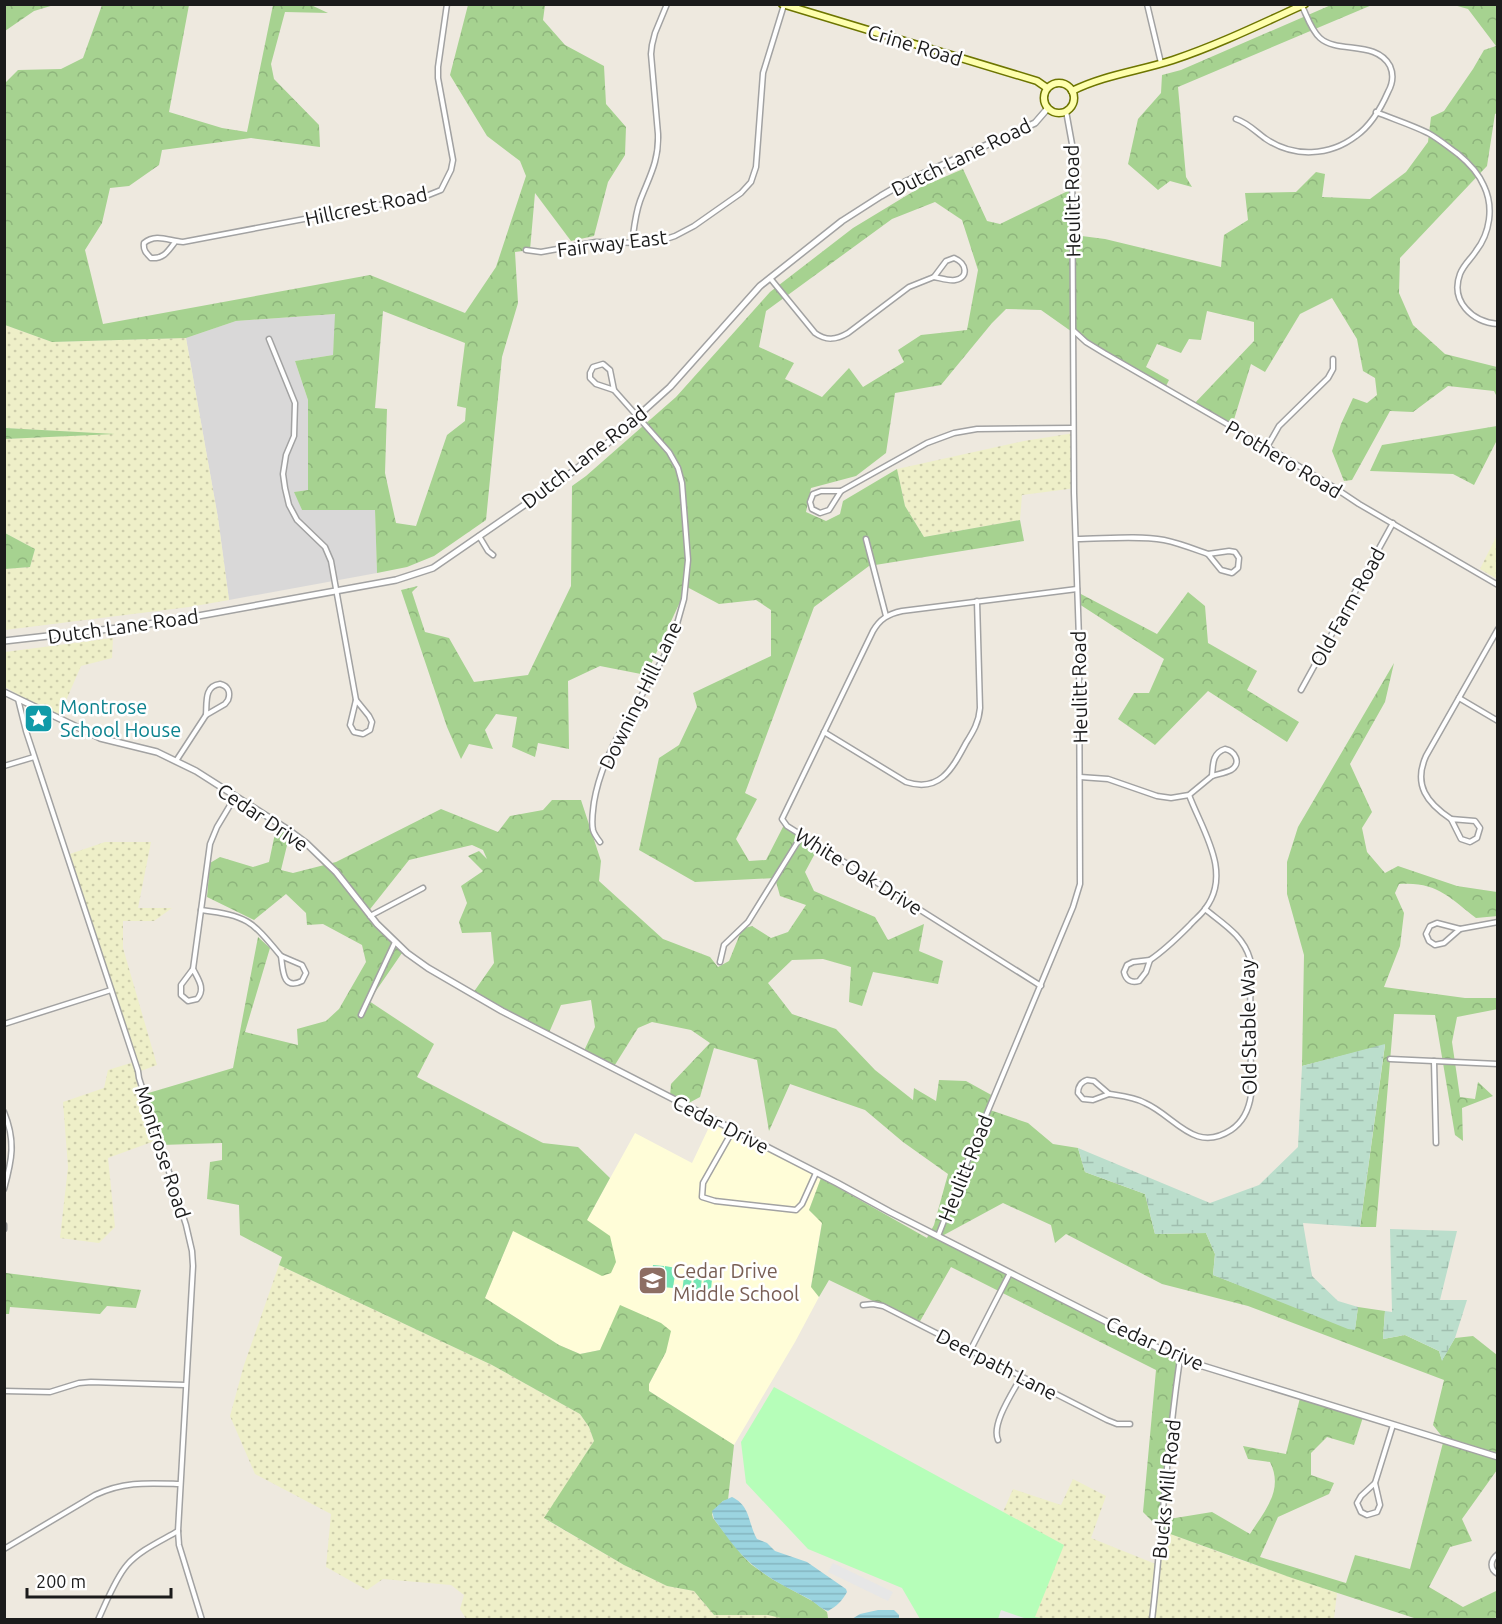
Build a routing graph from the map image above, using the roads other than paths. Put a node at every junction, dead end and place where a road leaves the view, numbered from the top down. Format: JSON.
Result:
{"nodes":[{"id":1,"x":447,"y":4,"type":"edge"},
{"id":2,"x":667,"y":4,"type":"edge"},
{"id":3,"x":1147,"y":4,"type":"edge"},
{"id":4,"x":783,"y":5,"type":"edge"},
{"id":5,"x":1304,"y":5,"type":"edge"},
{"id":6,"x":1161,"y":63,"type":"junction"},
{"id":7,"x":1047,"y":88,"type":"junction"},
{"id":8,"x":1072,"y":91,"type":"junction"},
{"id":9,"x":1048,"y":108,"type":"junction"},
{"id":10,"x":1066,"y":111,"type":"junction"},
{"id":11,"x":1377,"y":112,"type":"junction"},
{"id":12,"x":1236,"y":119,"type":"dead end"},
{"id":13,"x":175,"y":242,"type":"junction"},
{"id":14,"x":632,"y":243,"type":"junction"},
{"id":15,"x":526,"y":250,"type":"dead end"},
{"id":16,"x":934,"y":277,"type":"junction"},
{"id":17,"x":770,"y":278,"type":"junction"},
{"id":18,"x":1497,"y":324,"type":"edge"},
{"id":19,"x":1073,"y":331,"type":"junction"},
{"id":20,"x":269,"y":339,"type":"dead end"},
{"id":21,"x":1333,"y":359,"type":"dead end"},
{"id":22,"x":614,"y":390,"type":"junction"},
{"id":23,"x":638,"y":417,"type":"junction"},
{"id":24,"x":1073,"y":429,"type":"junction"},
{"id":25,"x":1267,"y":447,"type":"junction"},
{"id":26,"x":841,"y":491,"type":"junction"},
{"id":27,"x":1393,"y":523,"type":"junction"},
{"id":28,"x":479,"y":536,"type":"junction"},
{"id":29,"x":866,"y":539,"type":"dead end"},
{"id":30,"x":1076,"y":539,"type":"junction"},
{"id":31,"x":1208,"y":554,"type":"junction"},
{"id":32,"x":493,"y":555,"type":"dead end"},
{"id":33,"x":1497,"y":585,"type":"edge"},
{"id":34,"x":1077,"y":589,"type":"junction"},
{"id":35,"x":337,"y":590,"type":"junction"},
{"id":36,"x":977,"y":601,"type":"junction"},
{"id":37,"x":886,"y":616,"type":"junction"},
{"id":38,"x":1497,"y":630,"type":"edge"},
{"id":39,"x":4,"y":641,"type":"edge"},
{"id":40,"x":1301,"y":690,"type":"dead end"},
{"id":41,"x":4,"y":692,"type":"edge"},
{"id":42,"x":1458,"y":698,"type":"junction"},
{"id":43,"x":18,"y":699,"type":"junction"},
{"id":44,"x":357,"y":700,"type":"junction"},
{"id":45,"x":206,"y":715,"type":"junction"},
{"id":46,"x":1497,"y":721,"type":"edge"},
{"id":47,"x":824,"y":732,"type":"junction"},
{"id":48,"x":34,"y":757,"type":"junction"},
{"id":49,"x":176,"y":761,"type":"junction"},
{"id":50,"x":4,"y":766,"type":"edge"},
{"id":51,"x":1212,"y":776,"type":"junction"},
{"id":52,"x":1080,"y":777,"type":"junction"},
{"id":53,"x":1189,"y":795,"type":"junction"},
{"id":54,"x":235,"y":797,"type":"junction"},
{"id":55,"x":1451,"y":819,"type":"junction"},
{"id":56,"x":802,"y":835,"type":"junction"},
{"id":57,"x":600,"y":842,"type":"dead end"},
{"id":58,"x":423,"y":888,"type":"dead end"},
{"id":59,"x":1205,"y":909,"type":"junction"},
{"id":60,"x":201,"y":910,"type":"junction"},
{"id":61,"x":370,"y":916,"type":"junction"},
{"id":62,"x":1497,"y":922,"type":"edge"},
{"id":63,"x":1460,"y":929,"type":"junction"},
{"id":64,"x":395,"y":942,"type":"junction"},
{"id":65,"x":281,"y":956,"type":"junction"},
{"id":66,"x":1150,"y":960,"type":"junction"},
{"id":67,"x":720,"y":962,"type":"dead end"},
{"id":68,"x":194,"y":969,"type":"junction"},
{"id":69,"x":1041,"y":986,"type":"junction"},
{"id":70,"x":111,"y":990,"type":"junction"},
{"id":71,"x":361,"y":1015,"type":"dead end"},
{"id":72,"x":4,"y":1024,"type":"edge"},
{"id":73,"x":1390,"y":1059,"type":"dead end"},
{"id":74,"x":1434,"y":1061,"type":"junction"},
{"id":75,"x":1497,"y":1064,"type":"edge"},
{"id":76,"x":1109,"y":1094,"type":"junction"},
{"id":77,"x":4,"y":1112,"type":"edge"},
{"id":78,"x":733,"y":1130,"type":"junction"},
{"id":79,"x":1436,"y":1143,"type":"dead end"},
{"id":80,"x":816,"y":1173,"type":"junction"},
{"id":81,"x":4,"y":1190,"type":"edge"},
{"id":82,"x":938,"y":1236,"type":"junction"},
{"id":83,"x":1010,"y":1273,"type":"junction"},
{"id":84,"x":864,"y":1305,"type":"dead end"},
{"id":85,"x":970,"y":1351,"type":"junction"},
{"id":86,"x":1180,"y":1359,"type":"junction"},
{"id":87,"x":1022,"y":1377,"type":"junction"},
{"id":88,"x":185,"y":1385,"type":"junction"},
{"id":89,"x":4,"y":1391,"type":"edge"},
{"id":90,"x":1130,"y":1424,"type":"dead end"},
{"id":91,"x":1393,"y":1425,"type":"junction"},
{"id":92,"x":998,"y":1440,"type":"dead end"},
{"id":93,"x":1497,"y":1457,"type":"edge"},
{"id":94,"x":1375,"y":1483,"type":"junction"},
{"id":95,"x":180,"y":1484,"type":"junction"},
{"id":96,"x":178,"y":1531,"type":"junction"},
{"id":97,"x":4,"y":1548,"type":"edge"},
{"id":98,"x":1497,"y":1554,"type":"edge"},
{"id":99,"x":1497,"y":1574,"type":"edge"},
{"id":100,"x":98,"y":1620,"type":"edge"},
{"id":101,"x":202,"y":1620,"type":"edge"},
{"id":102,"x":1152,"y":1620,"type":"edge"}],
"edges":[{"from":1,"to":13,"type":"street","name":"Hillcrest Road"},
{"from":2,"to":14,"type":"street"},
{"from":3,"to":6,"type":"street"},
{"from":4,"to":7,"type":"main road","name":"Crine Road"},
{"from":4,"to":14,"type":"street","name":"Fairway East"},
{"from":5,"to":6,"type":"main road"},
{"from":5,"to":11,"type":"street"},
{"from":6,"to":8,"type":"main road"},
{"from":7,"to":8,"type":"main road","name":"Crine Road"},
{"from":7,"to":9,"type":"main road"},
{"from":8,"to":10,"type":"main road"},
{"from":9,"to":10,"type":"main road"},
{"from":9,"to":17,"type":"street","name":"Dutch Lane Road"},
{"from":10,"to":19,"type":"street","name":"Heulitt Road"},
{"from":11,"to":12,"type":"street"},
{"from":11,"to":18,"type":"street"},
{"from":13,"to":13,"type":"street","name":"Hillcrest Road"},
{"from":14,"to":15,"type":"street","name":"Fairway East"},
{"from":16,"to":16,"type":"street"},
{"from":16,"to":17,"type":"street"},
{"from":17,"to":23,"type":"street","name":"Dutch Lane Road"},
{"from":19,"to":24,"type":"street","name":"Heulitt Road"},
{"from":19,"to":25,"type":"street","name":"Prothero Road"},
{"from":20,"to":35,"type":"street"},
{"from":21,"to":25,"type":"street"},
{"from":22,"to":22,"type":"street"},
{"from":22,"to":23,"type":"street","name":"Downing Hill Lane"},
{"from":23,"to":28,"type":"street","name":"Dutch Lane Road"},
{"from":23,"to":57,"type":"street","name":"Downing Hill Lane"},
{"from":24,"to":26,"type":"street"},
{"from":24,"to":30,"type":"street","name":"Heulitt Road"},
{"from":25,"to":27,"type":"street","name":"Prothero Road"},
{"from":26,"to":26,"type":"street"},
{"from":27,"to":33,"type":"street","name":"Prothero Road"},
{"from":27,"to":40,"type":"street","name":"Old Farm Road"},
{"from":28,"to":32,"type":"street"},
{"from":28,"to":35,"type":"street","name":"Dutch Lane Road"},
{"from":29,"to":37,"type":"street"},
{"from":30,"to":31,"type":"street"},
{"from":30,"to":34,"type":"street","name":"Heulitt Road"},
{"from":31,"to":31,"type":"street"},
{"from":34,"to":36,"type":"street"},
{"from":34,"to":52,"type":"street","name":"Heulitt Road"},
{"from":35,"to":39,"type":"street","name":"Dutch Lane Road"},
{"from":35,"to":44,"type":"street"},
{"from":36,"to":37,"type":"street"},
{"from":36,"to":47,"type":"street"},
{"from":37,"to":47,"type":"street","name":"White Oak Drive"},
{"from":38,"to":42,"type":"street"},
{"from":41,"to":43,"type":"street","name":"Cedar Drive"},
{"from":42,"to":46,"type":"street"},
{"from":42,"to":55,"type":"street"},
{"from":43,"to":48,"type":"street","name":"Montrose Road"},
{"from":43,"to":49,"type":"street","name":"Cedar Drive"},
{"from":44,"to":44,"type":"street"},
{"from":45,"to":45,"type":"street"},
{"from":45,"to":49,"type":"street"},
{"from":47,"to":56,"type":"street","name":"White Oak Drive"},
{"from":48,"to":50,"type":"street"},
{"from":48,"to":70,"type":"street","name":"Montrose Road"},
{"from":49,"to":54,"type":"street","name":"Cedar Drive"},
{"from":51,"to":51,"type":"street"},
{"from":51,"to":53,"type":"street"},
{"from":52,"to":53,"type":"street"},
{"from":52,"to":69,"type":"street","name":"Heulitt Road"},
{"from":53,"to":59,"type":"street"},
{"from":54,"to":60,"type":"street"},
{"from":54,"to":61,"type":"street","name":"Cedar Drive"},
{"from":55,"to":55,"type":"street"},
{"from":56,"to":67,"type":"street"},
{"from":56,"to":69,"type":"street","name":"White Oak Drive"},
{"from":58,"to":61,"type":"street"},
{"from":59,"to":66,"type":"street"},
{"from":59,"to":76,"type":"street","name":"Old Stable Way"},
{"from":60,"to":65,"type":"street"},
{"from":60,"to":68,"type":"street"},
{"from":61,"to":64,"type":"street","name":"Cedar Drive"},
{"from":62,"to":63,"type":"street"},
{"from":63,"to":63,"type":"street"},
{"from":64,"to":71,"type":"street"},
{"from":64,"to":78,"type":"street","name":"Cedar Drive"},
{"from":65,"to":65,"type":"street"},
{"from":66,"to":66,"type":"street"},
{"from":68,"to":68,"type":"street"},
{"from":69,"to":82,"type":"street","name":"Heulitt Road"},
{"from":70,"to":72,"type":"street"},
{"from":70,"to":88,"type":"street","name":"Montrose Road"},
{"from":73,"to":74,"type":"street"},
{"from":74,"to":75,"type":"street"},
{"from":74,"to":79,"type":"street"},
{"from":76,"to":76,"type":"street"},
{"from":77,"to":81,"type":"street"},
{"from":78,"to":80,"type":"street","name":"Cedar Drive"},
{"from":78,"to":80,"type":"street"},
{"from":80,"to":82,"type":"street","name":"Cedar Drive"},
{"from":82,"to":83,"type":"street","name":"Cedar Drive"},
{"from":83,"to":85,"type":"street"},
{"from":83,"to":86,"type":"street","name":"Cedar Drive"},
{"from":84,"to":85,"type":"street","name":"Deerpath Lane"},
{"from":85,"to":87,"type":"street","name":"Deerpath Lane"},
{"from":86,"to":91,"type":"street","name":"Cedar Drive"},
{"from":86,"to":102,"type":"street","name":"Bucks Mill Road"},
{"from":87,"to":90,"type":"street","name":"Deerpath Lane"},
{"from":87,"to":92,"type":"street"},
{"from":88,"to":89,"type":"street"},
{"from":88,"to":95,"type":"street","name":"Montrose Road"},
{"from":91,"to":93,"type":"street","name":"Cedar Drive"},
{"from":91,"to":94,"type":"street"},
{"from":94,"to":94,"type":"street"},
{"from":95,"to":96,"type":"street","name":"Montrose Road"},
{"from":95,"to":97,"type":"street"},
{"from":96,"to":100,"type":"street"},
{"from":96,"to":101,"type":"street","name":"Montrose Road"},
{"from":98,"to":99,"type":"street"}]}
